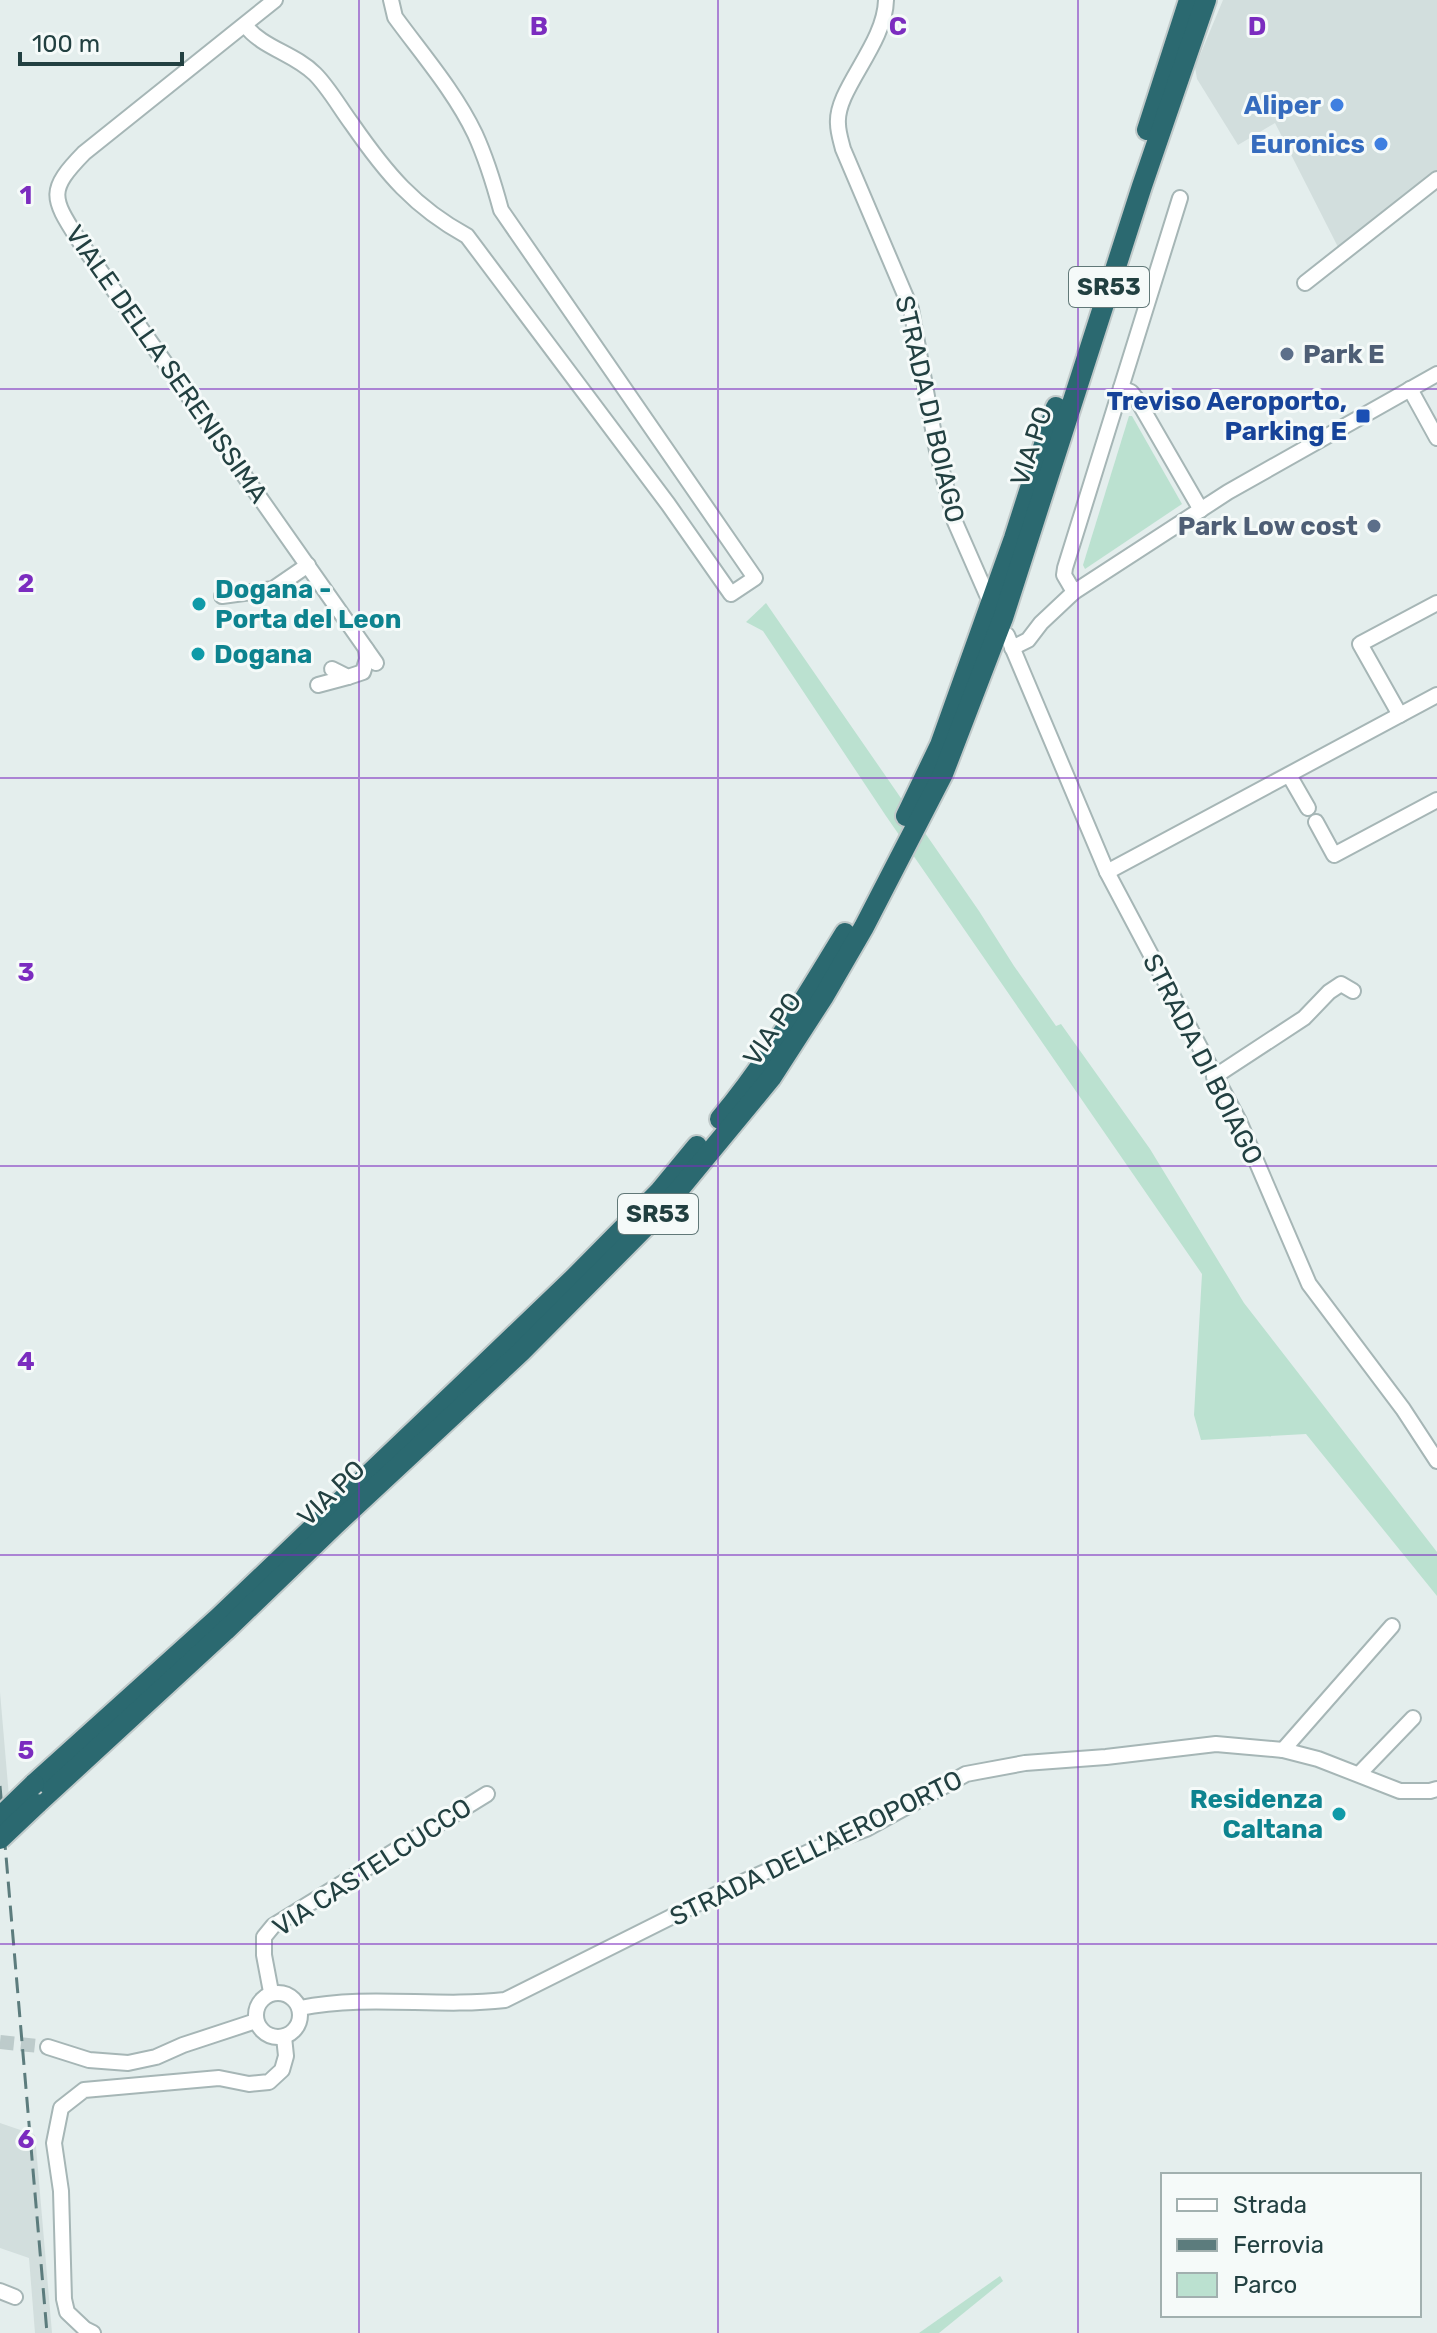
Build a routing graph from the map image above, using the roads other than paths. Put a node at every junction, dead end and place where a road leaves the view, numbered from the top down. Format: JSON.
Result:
{"nodes":[{"id":1,"x":275,"y":0,"type":"edge"},
{"id":2,"x":391,"y":0,"type":"edge"},
{"id":3,"x":886,"y":0,"type":"edge"},
{"id":4,"x":1177,"y":0,"type":"edge"},
{"id":5,"x":1189,"y":0,"type":"edge"},
{"id":6,"x":1206,"y":0,"type":"edge"},
{"id":7,"x":1217,"y":0,"type":"edge"},
{"id":8,"x":245,"y":25,"type":"junction"},
{"id":9,"x":1177,"y":62,"type":"junction"},
{"id":10,"x":1437,"y":179,"type":"edge"},
{"id":11,"x":1180,"y":198,"type":"dead end"},
{"id":12,"x":1305,"y":283,"type":"dead end"},
{"id":13,"x":1437,"y":374,"type":"edge"},
{"id":14,"x":1121,"y":388,"type":"junction"},
{"id":15,"x":1410,"y":389,"type":"junction"},
{"id":16,"x":1437,"y":438,"type":"edge"},
{"id":17,"x":1201,"y":510,"type":"junction"},
{"id":18,"x":308,"y":565,"type":"junction"},
{"id":19,"x":1074,"y":592,"type":"junction"},
{"id":20,"x":987,"y":595,"type":"dead end"},
{"id":21,"x":222,"y":596,"type":"dead end"},
{"id":22,"x":1437,"y":603,"type":"edge"},
{"id":23,"x":366,"y":649,"type":"junction"},
{"id":24,"x":376,"y":663,"type":"dead end"},
{"id":25,"x":332,"y":669,"type":"dead end"},
{"id":26,"x":348,"y":677,"type":"junction"},
{"id":27,"x":318,"y":685,"type":"dead end"},
{"id":28,"x":1437,"y":695,"type":"edge"},
{"id":29,"x":1400,"y":715,"type":"junction"},
{"id":30,"x":1289,"y":775,"type":"junction"},
{"id":31,"x":1437,"y":800,"type":"edge"},
{"id":32,"x":1308,"y":808,"type":"dead end"},
{"id":33,"x":1316,"y":822,"type":"dead end"},
{"id":34,"x":1107,"y":872,"type":"junction"},
{"id":35,"x":1353,"y":991,"type":"dead end"},
{"id":36,"x":1214,"y":1077,"type":"junction"},
{"id":37,"x":1437,"y":1461,"type":"edge"},
{"id":38,"x":1392,"y":1626,"type":"dead end"},
{"id":39,"x":1413,"y":1718,"type":"dead end"},
{"id":40,"x":1283,"y":1750,"type":"junction"},
{"id":41,"x":1359,"y":1774,"type":"junction"},
{"id":42,"x":1437,"y":1789,"type":"edge"},
{"id":43,"x":36,"y":1794,"type":"junction"},
{"id":44,"x":487,"y":1794,"type":"dead end"},
{"id":45,"x":0,"y":1817,"type":"edge"},
{"id":46,"x":0,"y":1839,"type":"edge"},
{"id":47,"x":271,"y":1992,"type":"junction"},
{"id":48,"x":300,"y":2008,"type":"junction"},
{"id":49,"x":256,"y":2021,"type":"junction"},
{"id":50,"x":284,"y":2037,"type":"junction"},
{"id":51,"x":48,"y":2047,"type":"tunnel mouth"},
{"id":52,"x":0,"y":2291,"type":"edge"},
{"id":53,"x":15,"y":2297,"type":"dead end"},
{"id":54,"x":93,"y":2333,"type":"edge"}],
"edges":[{"from":1,"to":8,"type":"street","name":"VIALE DELLA SERENISSIMA"},
{"from":2,"to":8,"type":"street"},
{"from":3,"to":20,"type":"street","name":"STRADA DI BOIAGO"},
{"from":4,"to":9,"type":"highway"},
{"from":5,"to":9,"type":"highway","name":"VIA PO","number":"SR53"},
{"from":6,"to":9,"type":"highway","name":"VIA PO","number":"SR53"},
{"from":7,"to":9,"type":"highway"},
{"from":8,"to":18,"type":"street","name":"VIALE DELLA SERENISSIMA"},
{"from":9,"to":43,"type":"highway","name":"VIA PO","number":"SR53"},
{"from":10,"to":12,"type":"street"},
{"from":11,"to":14,"type":"street"},
{"from":13,"to":15,"type":"street"},
{"from":14,"to":17,"type":"street"},
{"from":14,"to":19,"type":"street"},
{"from":15,"to":16,"type":"street"},
{"from":15,"to":17,"type":"street"},
{"from":17,"to":19,"type":"street"},
{"from":18,"to":21,"type":"street"},
{"from":18,"to":23,"type":"street","name":"VIALE DELLA SERENISSIMA"},
{"from":19,"to":34,"type":"street","name":"STRADA DI BOIAGO"},
{"from":22,"to":29,"type":"street"},
{"from":23,"to":24,"type":"street","name":"VIALE DELLA SERENISSIMA"},
{"from":23,"to":26,"type":"street"},
{"from":25,"to":26,"type":"street"},
{"from":26,"to":27,"type":"street"},
{"from":28,"to":29,"type":"street"},
{"from":29,"to":30,"type":"street"},
{"from":30,"to":32,"type":"street"},
{"from":30,"to":34,"type":"street"},
{"from":31,"to":33,"type":"street"},
{"from":34,"to":36,"type":"street","name":"STRADA DI BOIAGO"},
{"from":35,"to":36,"type":"street"},
{"from":36,"to":37,"type":"street","name":"STRADA DI BOIAGO"},
{"from":38,"to":40,"type":"street"},
{"from":39,"to":41,"type":"street"},
{"from":40,"to":41,"type":"street","name":"STRADA DELL'AEROPORTO"},
{"from":40,"to":48,"type":"street","name":"STRADA DELL'AEROPORTO"},
{"from":41,"to":42,"type":"street","name":"STRADA DELL'AEROPORTO"},
{"from":43,"to":45,"type":"highway","name":"VIA PO","number":"SR53","bridge":true},
{"from":43,"to":46,"type":"highway","name":"VIA PO","number":"SR53","bridge":true},
{"from":44,"to":47,"type":"street","name":"VIA CASTELCUCCO"},
{"from":47,"to":48,"type":"street"},
{"from":47,"to":49,"type":"street"},
{"from":48,"to":50,"type":"street"},
{"from":49,"to":50,"type":"street"},
{"from":49,"to":51,"type":"street"},
{"from":50,"to":54,"type":"street"},
{"from":52,"to":53,"type":"street"}]}
